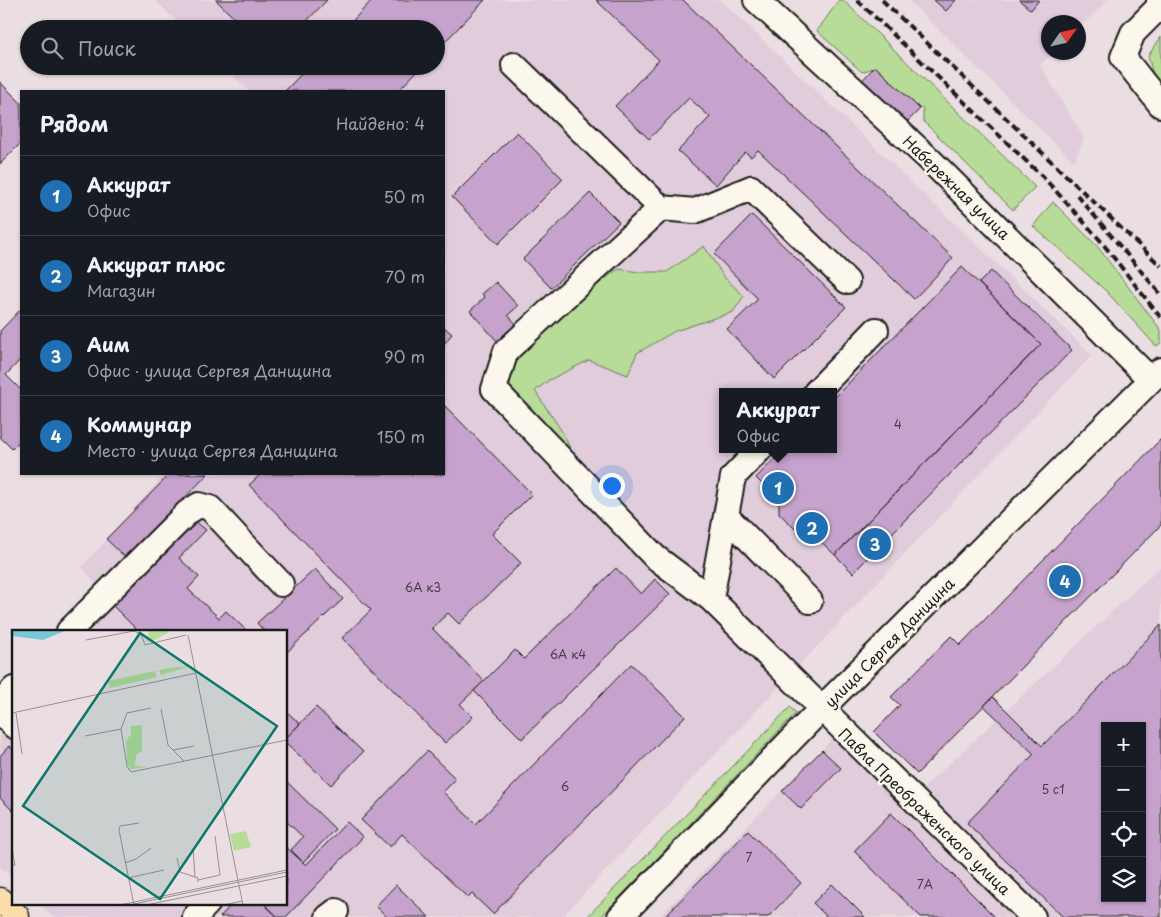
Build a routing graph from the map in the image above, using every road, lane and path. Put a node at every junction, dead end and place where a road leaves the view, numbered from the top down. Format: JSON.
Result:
{"nodes":[{"id":1,"x":756,"y":0,"type":"edge"},
{"id":2,"x":1159,"y":0,"type":"edge"},
{"id":3,"x":514,"y":65,"type":"dead end"},
{"id":4,"x":1161,"y":105,"type":"edge"},
{"id":5,"x":662,"y":208,"type":"junction"},
{"id":6,"x":848,"y":282,"type":"dead end"},
{"id":7,"x":876,"y":330,"type":"dead end"},
{"id":8,"x":1156,"y":375,"type":"edge"},
{"id":9,"x":820,"y":388,"type":"edge"},
{"id":10,"x":756,"y":453,"type":"edge"},
{"id":11,"x":726,"y":516,"type":"junction"},
{"id":12,"x":281,"y":584,"type":"dead end"},
{"id":13,"x":711,"y":599,"type":"junction"},
{"id":14,"x":810,"y":601,"type":"dead end"},
{"id":15,"x":70,"y":630,"type":"edge"},
{"id":16,"x":12,"y":691,"type":"edge"},
{"id":17,"x":0,"y":704,"type":"edge"},
{"id":18,"x":821,"y":709,"type":"junction"},
{"id":19,"x":0,"y":712,"type":"edge"},
{"id":20,"x":12,"y":724,"type":"edge"},
{"id":21,"x":0,"y":902,"type":"edge"},
{"id":22,"x":207,"y":904,"type":"edge"},
{"id":23,"x":15,"y":917,"type":"edge"},
{"id":24,"x":195,"y":917,"type":"edge"},
{"id":25,"x":620,"y":917,"type":"edge"},
{"id":26,"x":1033,"y":917,"type":"edge"}],
"edges":[{"from":1,"to":8,"type":"street","name":"Набережная улица"},
{"from":2,"to":4,"type":"street"},
{"from":3,"to":5,"type":"street"},
{"from":5,"to":6,"type":"street"},
{"from":5,"to":13,"type":"street","name":"Павла Преображенского улица"},
{"from":7,"to":9,"type":"street"},
{"from":8,"to":18,"type":"street","name":"улица Сергея Данщина"},
{"from":10,"to":11,"type":"street"},
{"from":11,"to":13,"type":"street"},
{"from":11,"to":14,"type":"street"},
{"from":12,"to":15,"type":"street"},
{"from":13,"to":18,"type":"street","name":"Павла Преображенского улица"},
{"from":16,"to":17,"type":"street"},
{"from":18,"to":25,"type":"street","name":"улица Сергея Данщина"},
{"from":18,"to":26,"type":"street","name":"Павла Преображенского улица"},
{"from":19,"to":20,"type":"street"},
{"from":21,"to":23,"type":"main road"},
{"from":22,"to":24,"type":"street"}]}
